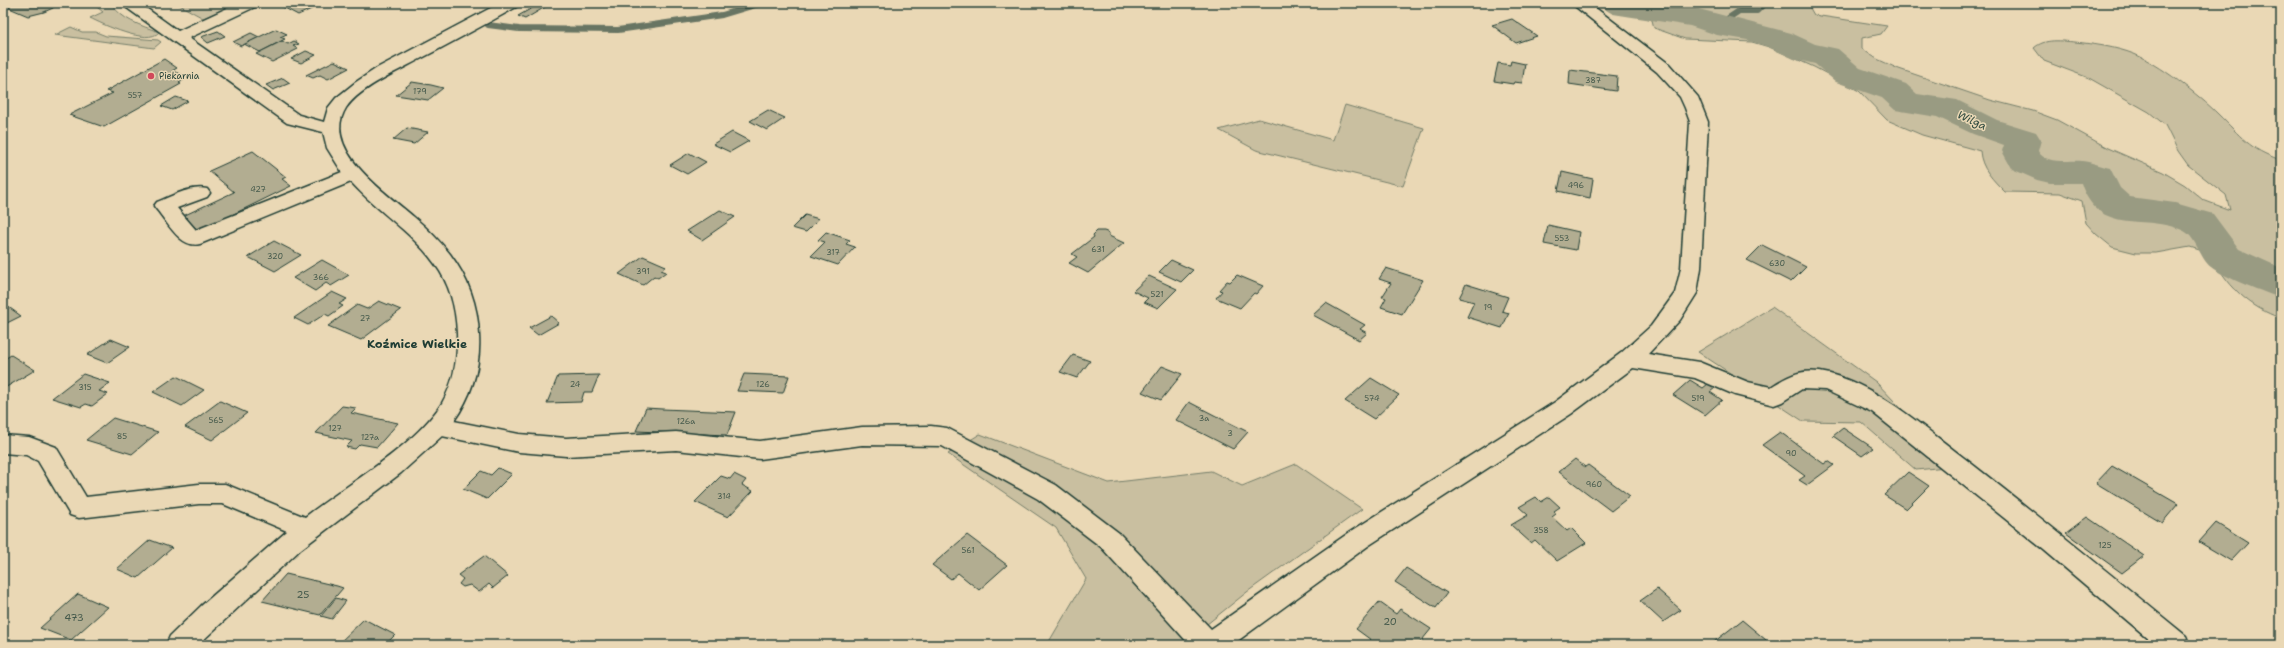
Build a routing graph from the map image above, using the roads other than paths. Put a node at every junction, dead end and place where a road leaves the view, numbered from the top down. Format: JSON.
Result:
{"nodes":[{"id":1,"x":128,"y":3,"type":"edge"},
{"id":2,"x":251,"y":3,"type":"edge"},
{"id":3,"x":512,"y":3,"type":"edge"},
{"id":4,"x":1579,"y":3,"type":"edge"},
{"id":5,"x":178,"y":36,"type":"junction"},
{"id":6,"x":331,"y":129,"type":"junction"},
{"id":7,"x":354,"y":174,"type":"junction"},
{"id":8,"x":200,"y":193,"type":"dead end"},
{"id":9,"x":1629,"y":359,"type":"junction"},
{"id":10,"x":437,"y":426,"type":"junction"},
{"id":11,"x":3,"y":444,"type":"edge"},
{"id":12,"x":308,"y":529,"type":"junction"},
{"id":13,"x":180,"y":645,"type":"edge"},
{"id":14,"x":1209,"y":645,"type":"edge"},
{"id":15,"x":2176,"y":645,"type":"edge"}],
"edges":[{"from":1,"to":5,"type":"street"},
{"from":2,"to":5,"type":"street"},
{"from":3,"to":6,"type":"street"},
{"from":4,"to":9,"type":"street"},
{"from":5,"to":6,"type":"street"},
{"from":6,"to":7,"type":"street"},
{"from":7,"to":8,"type":"street"},
{"from":7,"to":10,"type":"street"},
{"from":9,"to":14,"type":"street"},
{"from":9,"to":15,"type":"street"},
{"from":10,"to":12,"type":"street"},
{"from":10,"to":14,"type":"street"},
{"from":11,"to":12,"type":"street"},
{"from":12,"to":13,"type":"street"}]}
